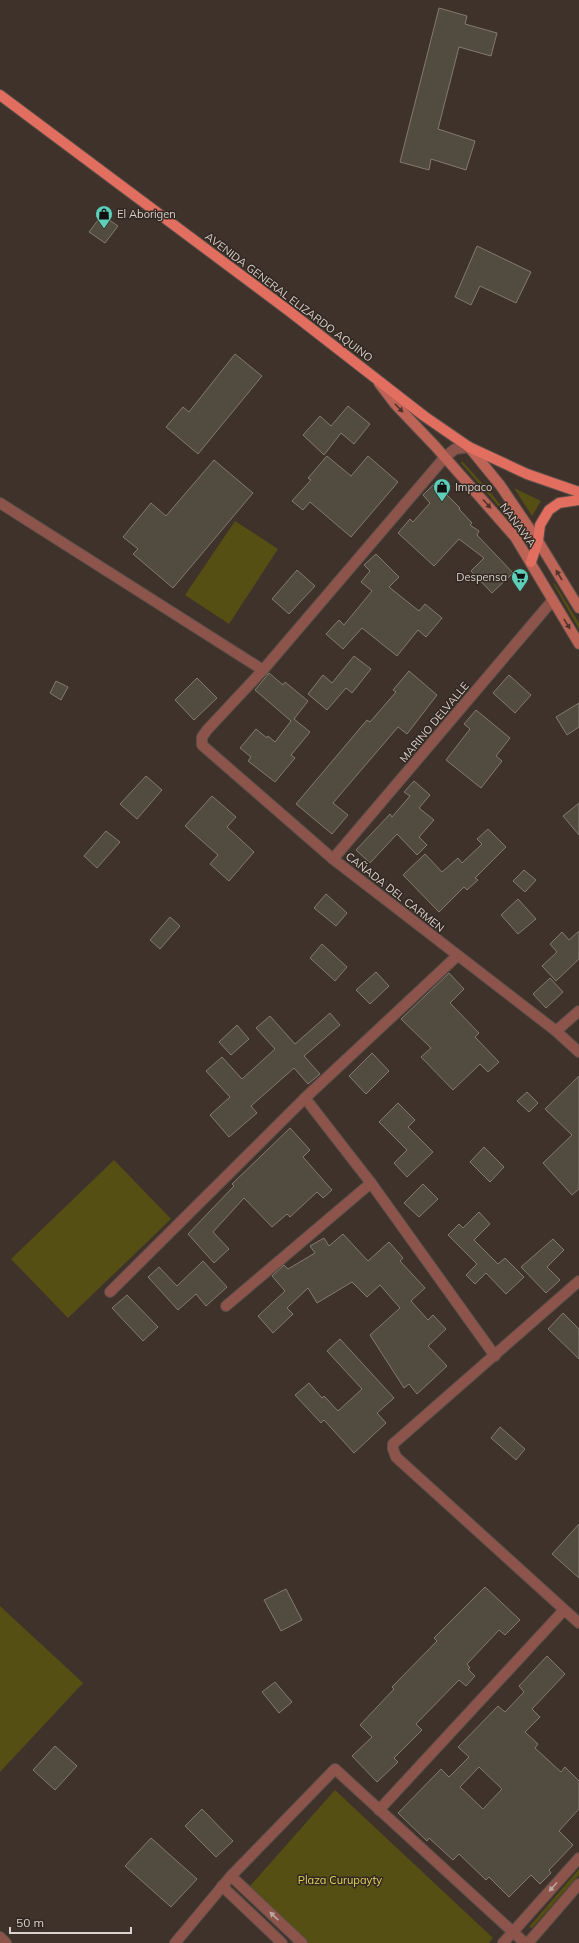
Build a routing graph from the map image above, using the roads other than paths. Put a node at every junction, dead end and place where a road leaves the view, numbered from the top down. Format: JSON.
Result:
{"nodes":[{"id":1,"x":0,"y":95,"type":"edge"},
{"id":2,"x":375,"y":378,"type":"junction"},
{"id":3,"x":469,"y":447,"type":"junction"},
{"id":4,"x":445,"y":457,"type":"junction"},
{"id":5,"x":579,"y":492,"type":"edge"},
{"id":6,"x":579,"y":500,"type":"edge"},
{"id":7,"x":0,"y":503,"type":"edge"},
{"id":8,"x":538,"y":541,"type":"junction"},
{"id":9,"x":531,"y":562,"type":"junction"},
{"id":10,"x":552,"y":601,"type":"junction"},
{"id":11,"x":579,"y":608,"type":"edge"},
{"id":12,"x":579,"y":644,"type":"edge"},
{"id":13,"x":263,"y":670,"type":"junction"},
{"id":14,"x":333,"y":859,"type":"junction"},
{"id":15,"x":457,"y":956,"type":"junction"},
{"id":16,"x":579,"y":1011,"type":"edge"},
{"id":17,"x":556,"y":1031,"type":"junction"},
{"id":18,"x":579,"y":1052,"type":"edge"},
{"id":19,"x":305,"y":1098,"type":"junction"},
{"id":20,"x":371,"y":1183,"type":"junction"},
{"id":21,"x":579,"y":1281,"type":"edge"},
{"id":22,"x":110,"y":1292,"type":"dead end"},
{"id":23,"x":226,"y":1306,"type":"dead end"},
{"id":24,"x":495,"y":1356,"type":"junction"},
{"id":25,"x":564,"y":1610,"type":"junction"},
{"id":26,"x":579,"y":1623,"type":"edge"},
{"id":27,"x":379,"y":1810,"type":"junction"},
{"id":28,"x":579,"y":1858,"type":"edge"},
{"id":29,"x":231,"y":1876,"type":"junction"},
{"id":30,"x":579,"y":1884,"type":"edge"},
{"id":31,"x":222,"y":1886,"type":"junction"},
{"id":32,"x":513,"y":1932,"type":"junction"},
{"id":33,"x":0,"y":1937,"type":"edge"},
{"id":34,"x":6,"y":1943,"type":"edge"},
{"id":35,"x":175,"y":1943,"type":"edge"},
{"id":36,"x":282,"y":1943,"type":"edge"},
{"id":37,"x":302,"y":1943,"type":"edge"},
{"id":38,"x":503,"y":1943,"type":"edge"},
{"id":39,"x":525,"y":1943,"type":"edge"},
{"id":40,"x":528,"y":1943,"type":"edge"}],
"edges":[{"from":1,"to":2,"type":"main road","name":"AVENIDA GENERAL ELIZARDO AQUINO"},
{"from":2,"to":3,"type":"main road","name":"AVENIDA GENERAL ELIZARDO AQUINO"},
{"from":2,"to":4,"type":"main road","name":"NANAWA","one_way":true},
{"from":3,"to":4,"type":"street"},
{"from":3,"to":5,"type":"main road","name":"AVENIDA GENERAL ELIZARDO AQUINO"},
{"from":3,"to":8,"type":"main road","name":"NANAWA"},
{"from":4,"to":9,"type":"main road","name":"NANAWA","one_way":true},
{"from":4,"to":13,"type":"street"},
{"from":6,"to":8,"type":"main road"},
{"from":7,"to":13,"type":"street"},
{"from":8,"to":9,"type":"main road"},
{"from":11,"to":8,"type":"main road","name":"NANAWA","one_way":true},
{"from":9,"to":10,"type":"main road","name":"NANAWA"},
{"from":10,"to":12,"type":"main road","name":"NANAWA","one_way":true},
{"from":10,"to":14,"type":"street","name":"MARINO DELVALLE"},
{"from":13,"to":14,"type":"street","name":"CAÑADA DEL CARMEN"},
{"from":14,"to":15,"type":"street","name":"CAÑADA DEL CARMEN"},
{"from":15,"to":17,"type":"street","name":"CAÑADA DEL CARMEN"},
{"from":15,"to":19,"type":"street"},
{"from":16,"to":17,"type":"street"},
{"from":17,"to":18,"type":"street","name":"CAÑADA DEL CARMEN"},
{"from":19,"to":20,"type":"street"},
{"from":19,"to":22,"type":"street"},
{"from":20,"to":23,"type":"street"},
{"from":20,"to":24,"type":"street"},
{"from":21,"to":24,"type":"street"},
{"from":24,"to":25,"type":"street"},
{"from":25,"to":26,"type":"street"},
{"from":25,"to":27,"type":"street"},
{"from":27,"to":29,"type":"street"},
{"from":27,"to":32,"type":"street"},
{"from":28,"to":32,"type":"street","one_way":true},
{"from":29,"to":31,"type":"street"},
{"from":37,"to":29,"type":"street","one_way":true},
{"from":30,"to":40,"type":"street"},
{"from":31,"to":35,"type":"street"},
{"from":31,"to":36,"type":"street"},
{"from":32,"to":38,"type":"street"},
{"from":32,"to":39,"type":"street"},
{"from":33,"to":34,"type":"street"}]}
